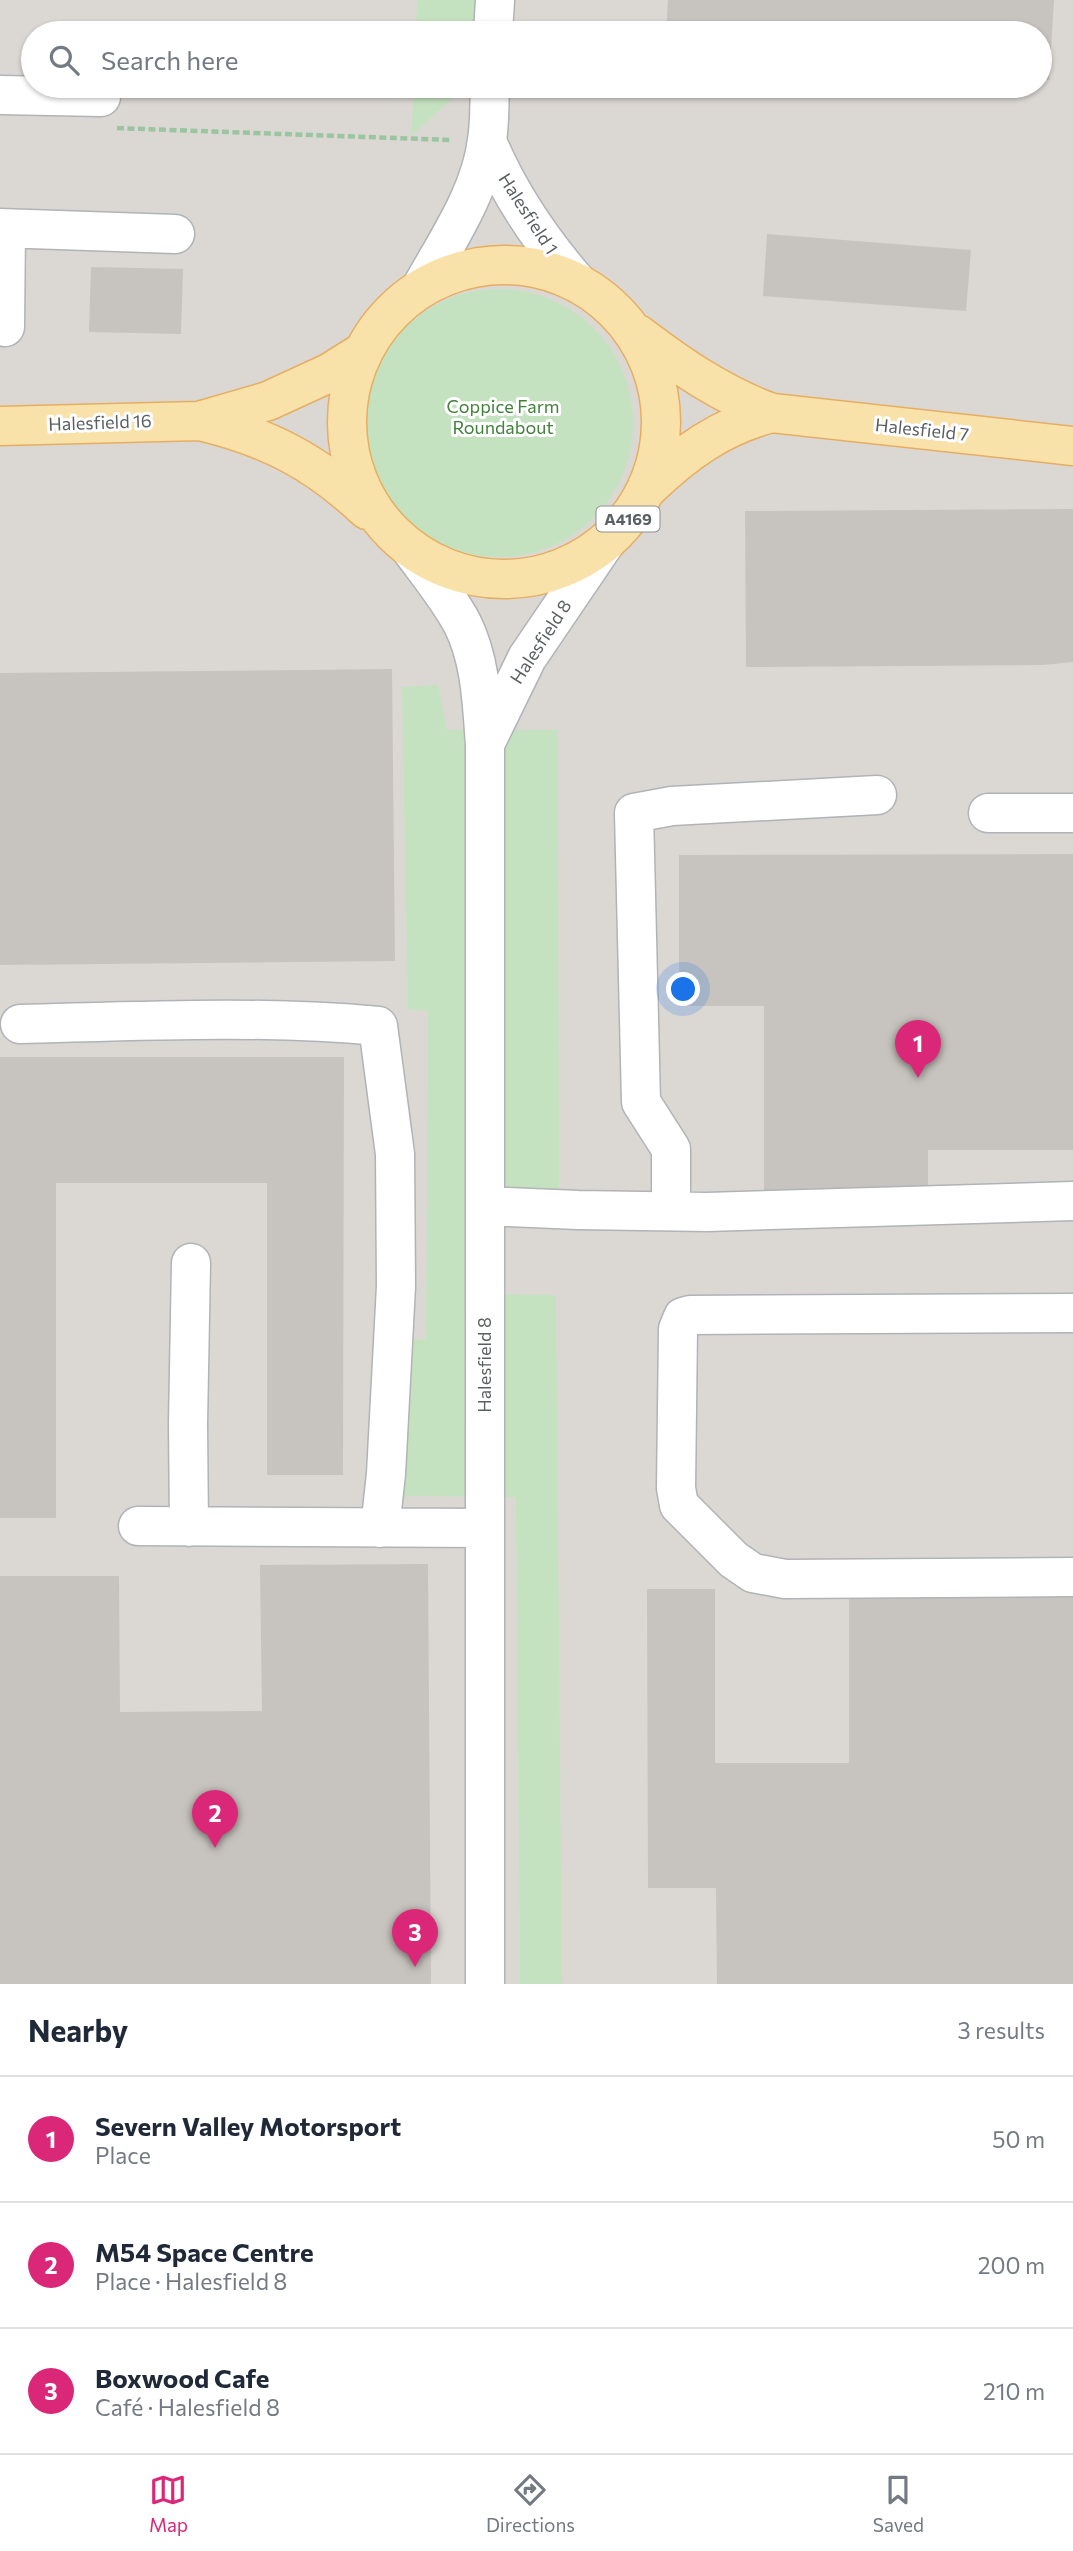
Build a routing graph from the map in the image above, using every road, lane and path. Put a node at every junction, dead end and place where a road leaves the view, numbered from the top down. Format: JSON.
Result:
{"nodes":[{"id":1,"x":495,"y":0,"type":"edge"},
{"id":2,"x":494,"y":21,"type":"edge"},
{"id":3,"x":0,"y":95,"type":"edge"},
{"id":4,"x":489,"y":98,"type":"edge"},
{"id":5,"x":103,"y":112,"type":"joint"},
{"id":6,"x":487,"y":141,"type":"junction"},
{"id":7,"x":3,"y":229,"type":"edge"},
{"id":8,"x":175,"y":234,"type":"dead end"},
{"id":9,"x":576,"y":281,"type":"junction"},
{"id":10,"x":422,"y":286,"type":"junction"},
{"id":11,"x":5,"y":327,"type":"dead end"},
{"id":12,"x":632,"y":330,"type":"junction"},
{"id":13,"x":360,"y":353,"type":"junction"},
{"id":14,"x":772,"y":414,"type":"junction"},
{"id":15,"x":199,"y":421,"type":"junction"},
{"id":16,"x":0,"y":426,"type":"edge"},
{"id":17,"x":1073,"y":446,"type":"edge"},
{"id":18,"x":647,"y":489,"type":"junction"},
{"id":19,"x":384,"y":525,"type":"junction"},
{"id":20,"x":605,"y":543,"type":"junction"},
{"id":21,"x":412,"y":551,"type":"junction"},
{"id":22,"x":485,"y":746,"type":"junction"},
{"id":23,"x":877,"y":795,"type":"dead end"},
{"id":24,"x":988,"y":813,"type":"dead end"},
{"id":25,"x":1073,"y":813,"type":"edge"},
{"id":26,"x":20,"y":1024,"type":"dead end"},
{"id":27,"x":1073,"y":1201,"type":"edge"},
{"id":28,"x":485,"y":1206,"type":"junction"},
{"id":29,"x":671,"y":1211,"type":"junction"},
{"id":30,"x":191,"y":1262,"type":"dead end"},
{"id":31,"x":1073,"y":1313,"type":"edge"},
{"id":32,"x":138,"y":1527,"type":"dead end"},
{"id":33,"x":189,"y":1527,"type":"junction"},
{"id":34,"x":380,"y":1528,"type":"junction"},
{"id":35,"x":485,"y":1528,"type":"junction"},
{"id":36,"x":1073,"y":1577,"type":"edge"},
{"id":37,"x":485,"y":1984,"type":"edge"}],
"edges":[{"from":1,"to":2,"type":"street"},
{"from":3,"to":5,"type":"street"},
{"from":4,"to":6,"type":"street","name":"Halesfield 1"},
{"from":5,"to":6,"type":"path"},
{"from":6,"to":9,"type":"street","name":"Halesfield 1"},
{"from":6,"to":10,"type":"street","name":"Halesfield 1"},
{"from":7,"to":8,"type":"street"},
{"from":7,"to":11,"type":"street"},
{"from":9,"to":10,"type":"main road","number":"A4169"},
{"from":9,"to":12,"type":"main road","number":"A4169"},
{"from":10,"to":13,"type":"main road","number":"A4169"},
{"from":12,"to":14,"type":"main road","name":"Halesfield 7"},
{"from":12,"to":18,"type":"main road","number":"A4169"},
{"from":13,"to":15,"type":"main road","name":"Halesfield 16"},
{"from":13,"to":19,"type":"main road","number":"A4169"},
{"from":14,"to":17,"type":"main road","name":"Halesfield 7"},
{"from":14,"to":18,"type":"main road","name":"Halesfield 7"},
{"from":15,"to":16,"type":"main road","name":"Halesfield 16"},
{"from":15,"to":19,"type":"main road","name":"Halesfield 16"},
{"from":18,"to":20,"type":"main road","number":"A4169"},
{"from":19,"to":21,"type":"main road","number":"A4169"},
{"from":20,"to":21,"type":"main road","number":"A4169"},
{"from":20,"to":22,"type":"street","name":"Halesfield 8"},
{"from":21,"to":22,"type":"street","name":"Halesfield 8"},
{"from":22,"to":28,"type":"street","name":"Halesfield 8"},
{"from":23,"to":29,"type":"street"},
{"from":24,"to":25,"type":"street"},
{"from":26,"to":34,"type":"street"},
{"from":27,"to":29,"type":"street"},
{"from":28,"to":29,"type":"street"},
{"from":28,"to":35,"type":"street","name":"Halesfield 8"},
{"from":30,"to":33,"type":"street"},
{"from":31,"to":36,"type":"street"},
{"from":32,"to":33,"type":"street"},
{"from":33,"to":34,"type":"street"},
{"from":34,"to":35,"type":"street"},
{"from":35,"to":37,"type":"street","name":"Halesfield 8"}]}
